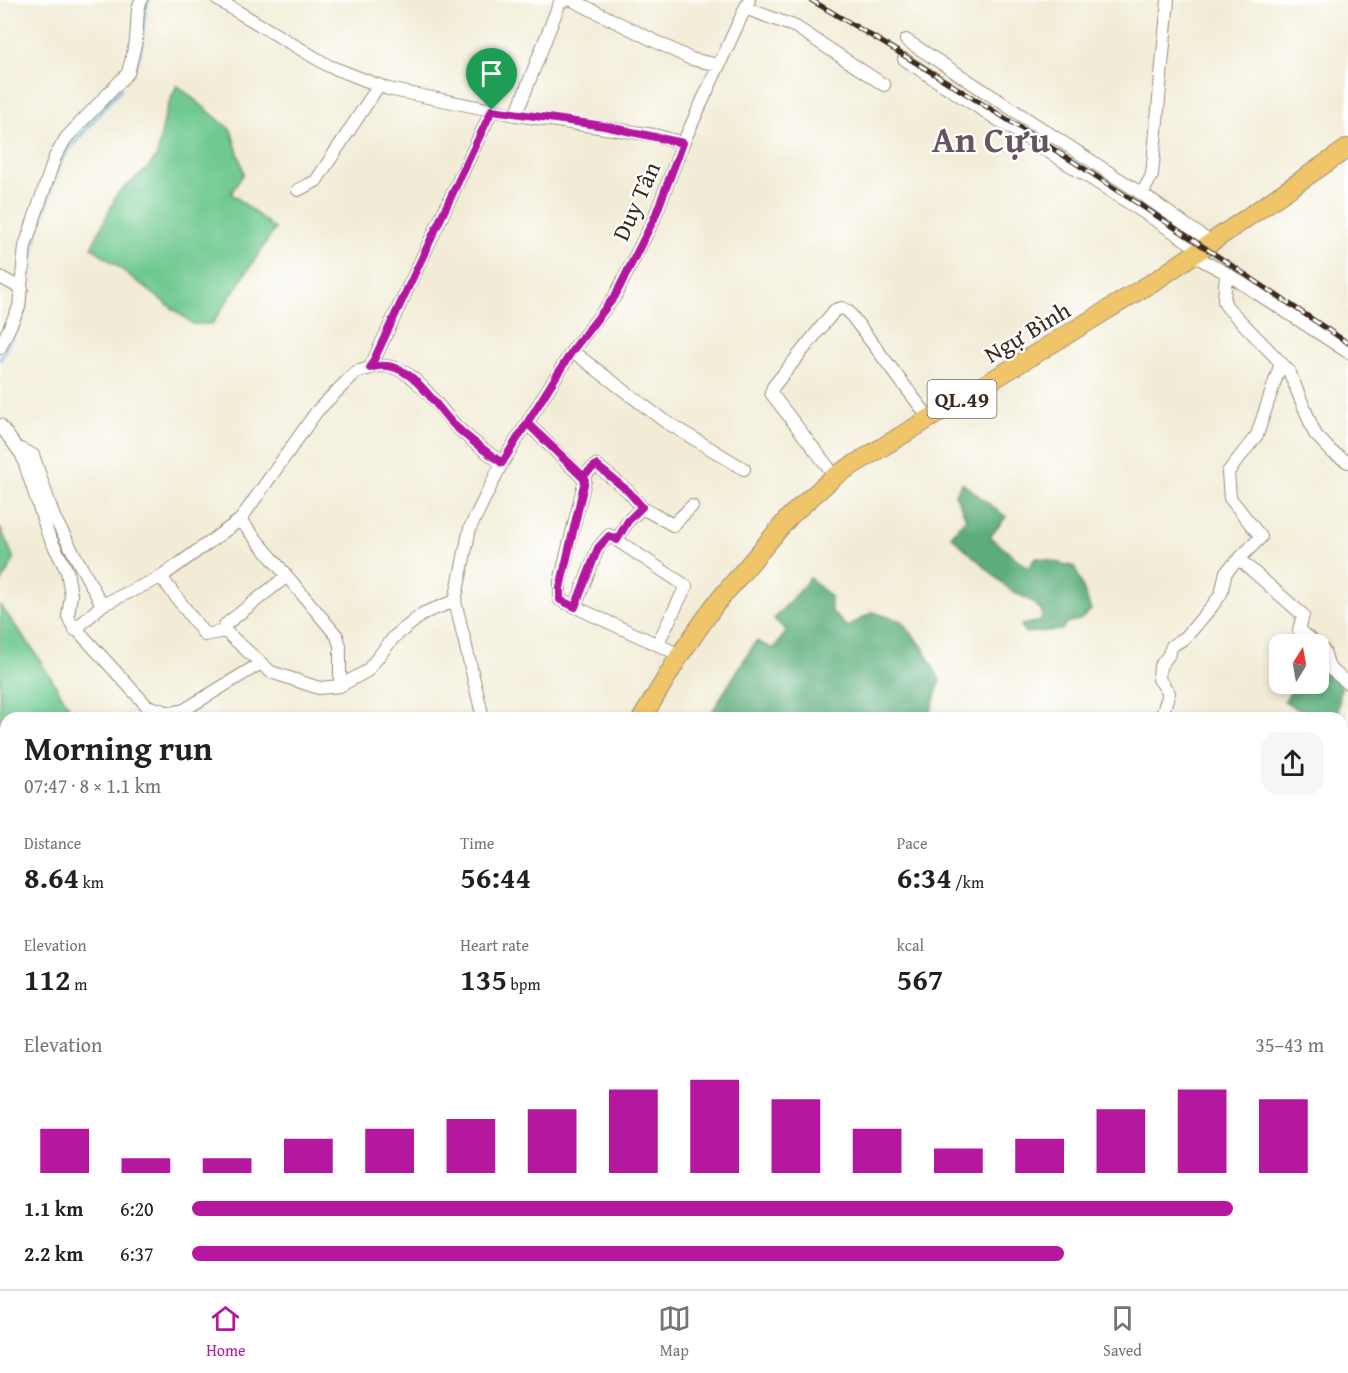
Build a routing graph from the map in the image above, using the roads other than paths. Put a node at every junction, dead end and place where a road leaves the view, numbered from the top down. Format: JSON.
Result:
{"nodes":[{"id":1,"x":141,"y":0,"type":"edge"},
{"id":2,"x":218,"y":0,"type":"edge"},
{"id":3,"x":567,"y":0,"type":"edge"},
{"id":4,"x":572,"y":0,"type":"edge"},
{"id":5,"x":1168,"y":0,"type":"edge"},
{"id":6,"x":747,"y":4,"type":"edge"},
{"id":7,"x":906,"y":40,"type":"dead end"},
{"id":8,"x":904,"y":59,"type":"dead end"},
{"id":9,"x":719,"y":65,"type":"junction"},
{"id":10,"x":884,"y":85,"type":"dead end"},
{"id":11,"x":379,"y":86,"type":"junction"},
{"id":12,"x":492,"y":110,"type":"junction"},
{"id":13,"x":516,"y":115,"type":"junction"},
{"id":14,"x":683,"y":143,"type":"junction"},
{"id":15,"x":1348,"y":148,"type":"edge"},
{"id":16,"x":298,"y":190,"type":"dead end"},
{"id":17,"x":1142,"y":194,"type":"junction"},
{"id":18,"x":1200,"y":248,"type":"junction"},
{"id":19,"x":1226,"y":273,"type":"junction"},
{"id":20,"x":0,"y":277,"type":"edge"},
{"id":21,"x":22,"y":289,"type":"junction"},
{"id":22,"x":0,"y":348,"type":"edge"},
{"id":23,"x":572,"y":351,"type":"junction"},
{"id":24,"x":1348,"y":352,"type":"edge"},
{"id":25,"x":1281,"y":363,"type":"junction"},
{"id":26,"x":370,"y":368,"type":"junction"},
{"id":27,"x":929,"y":418,"type":"junction"},
{"id":28,"x":527,"y":423,"type":"junction"},
{"id":29,"x":0,"y":425,"type":"edge"},
{"id":30,"x":18,"y":448,"type":"junction"},
{"id":31,"x":1348,"y":462,"type":"edge"},
{"id":32,"x":502,"y":463,"type":"junction"},
{"id":33,"x":744,"y":469,"type":"dead end"},
{"id":34,"x":583,"y":476,"type":"junction"},
{"id":35,"x":835,"y":476,"type":"junction"},
{"id":36,"x":692,"y":506,"type":"dead end"},
{"id":37,"x":642,"y":507,"type":"junction"},
{"id":38,"x":240,"y":520,"type":"junction"},
{"id":39,"x":617,"y":540,"type":"junction"},
{"id":40,"x":1239,"y":559,"type":"junction"},
{"id":41,"x":287,"y":576,"type":"junction"},
{"id":42,"x":161,"y":577,"type":"junction"},
{"id":43,"x":455,"y":601,"type":"junction"},
{"id":44,"x":102,"y":605,"type":"junction"},
{"id":45,"x":575,"y":607,"type":"junction"},
{"id":46,"x":75,"y":630,"type":"junction"},
{"id":47,"x":225,"y":631,"type":"junction"},
{"id":48,"x":1304,"y":634,"type":"edge"},
{"id":49,"x":658,"y":643,"type":"junction"},
{"id":50,"x":680,"y":654,"type":"junction"},
{"id":51,"x":261,"y":663,"type":"junction"},
{"id":52,"x":1329,"y":668,"type":"edge"},
{"id":53,"x":1348,"y":683,"type":"edge"},
{"id":54,"x":340,"y":686,"type":"junction"},
{"id":55,"x":482,"y":712,"type":"edge"},
{"id":56,"x":646,"y":712,"type":"edge"},
{"id":57,"x":1163,"y":712,"type":"edge"}],
"edges":[{"from":1,"to":21,"type":"street"},
{"from":2,"to":11,"type":"street","name":"Duy Tân"},
{"from":3,"to":13,"type":"street"},
{"from":4,"to":9,"type":"street"},
{"from":5,"to":17,"type":"street"},
{"from":6,"to":9,"type":"street"},
{"from":6,"to":10,"type":"street"},
{"from":7,"to":17,"type":"street"},
{"from":8,"to":18,"type":"street"},
{"from":9,"to":14,"type":"street"},
{"from":11,"to":12,"type":"street","name":"Duy Tân"},
{"from":11,"to":16,"type":"street"},
{"from":12,"to":13,"type":"street","name":"Duy Tân"},
{"from":12,"to":26,"type":"street"},
{"from":13,"to":14,"type":"street","name":"Duy Tân"},
{"from":14,"to":23,"type":"street","name":"Duy Tân"},
{"from":15,"to":18,"type":"highway","name":"Ngự Bình","number":"QL.49"},
{"from":17,"to":18,"type":"street"},
{"from":18,"to":19,"type":"street"},
{"from":18,"to":27,"type":"highway","name":"Ngự Bình","number":"QL.49"},
{"from":19,"to":24,"type":"street"},
{"from":19,"to":25,"type":"street"},
{"from":20,"to":21,"type":"street"},
{"from":21,"to":22,"type":"street"},
{"from":23,"to":28,"type":"street","name":"Duy Tân"},
{"from":23,"to":33,"type":"street"},
{"from":25,"to":31,"type":"street"},
{"from":25,"to":40,"type":"street"},
{"from":26,"to":32,"type":"street"},
{"from":26,"to":38,"type":"street"},
{"from":27,"to":35,"type":"highway","name":"Ngự Bình","number":"QL.49"},
{"from":27,"to":35,"type":"street"},
{"from":28,"to":32,"type":"street","name":"Duy Tân"},
{"from":28,"to":34,"type":"street"},
{"from":29,"to":30,"type":"street"},
{"from":30,"to":44,"type":"street"},
{"from":30,"to":46,"type":"street"},
{"from":32,"to":43,"type":"street","name":"Duy Tân"},
{"from":34,"to":37,"type":"street"},
{"from":34,"to":45,"type":"street"},
{"from":35,"to":50,"type":"highway","name":"Ngự Bình","number":"QL.49"},
{"from":36,"to":37,"type":"street"},
{"from":37,"to":39,"type":"street"},
{"from":38,"to":41,"type":"street"},
{"from":38,"to":42,"type":"street"},
{"from":39,"to":45,"type":"street"},
{"from":39,"to":49,"type":"street"},
{"from":40,"to":48,"type":"street"},
{"from":40,"to":57,"type":"street"},
{"from":41,"to":47,"type":"street"},
{"from":41,"to":54,"type":"street"},
{"from":42,"to":44,"type":"street"},
{"from":42,"to":47,"type":"street"},
{"from":43,"to":54,"type":"street"},
{"from":43,"to":55,"type":"street","name":"Duy Tân"},
{"from":44,"to":46,"type":"street"},
{"from":45,"to":49,"type":"street"},
{"from":46,"to":51,"type":"street"},
{"from":47,"to":51,"type":"street"},
{"from":49,"to":50,"type":"street"},
{"from":50,"to":56,"type":"highway","name":"Ngự Bình","number":"QL.49"},
{"from":51,"to":54,"type":"street"},
{"from":52,"to":53,"type":"street"}]}
